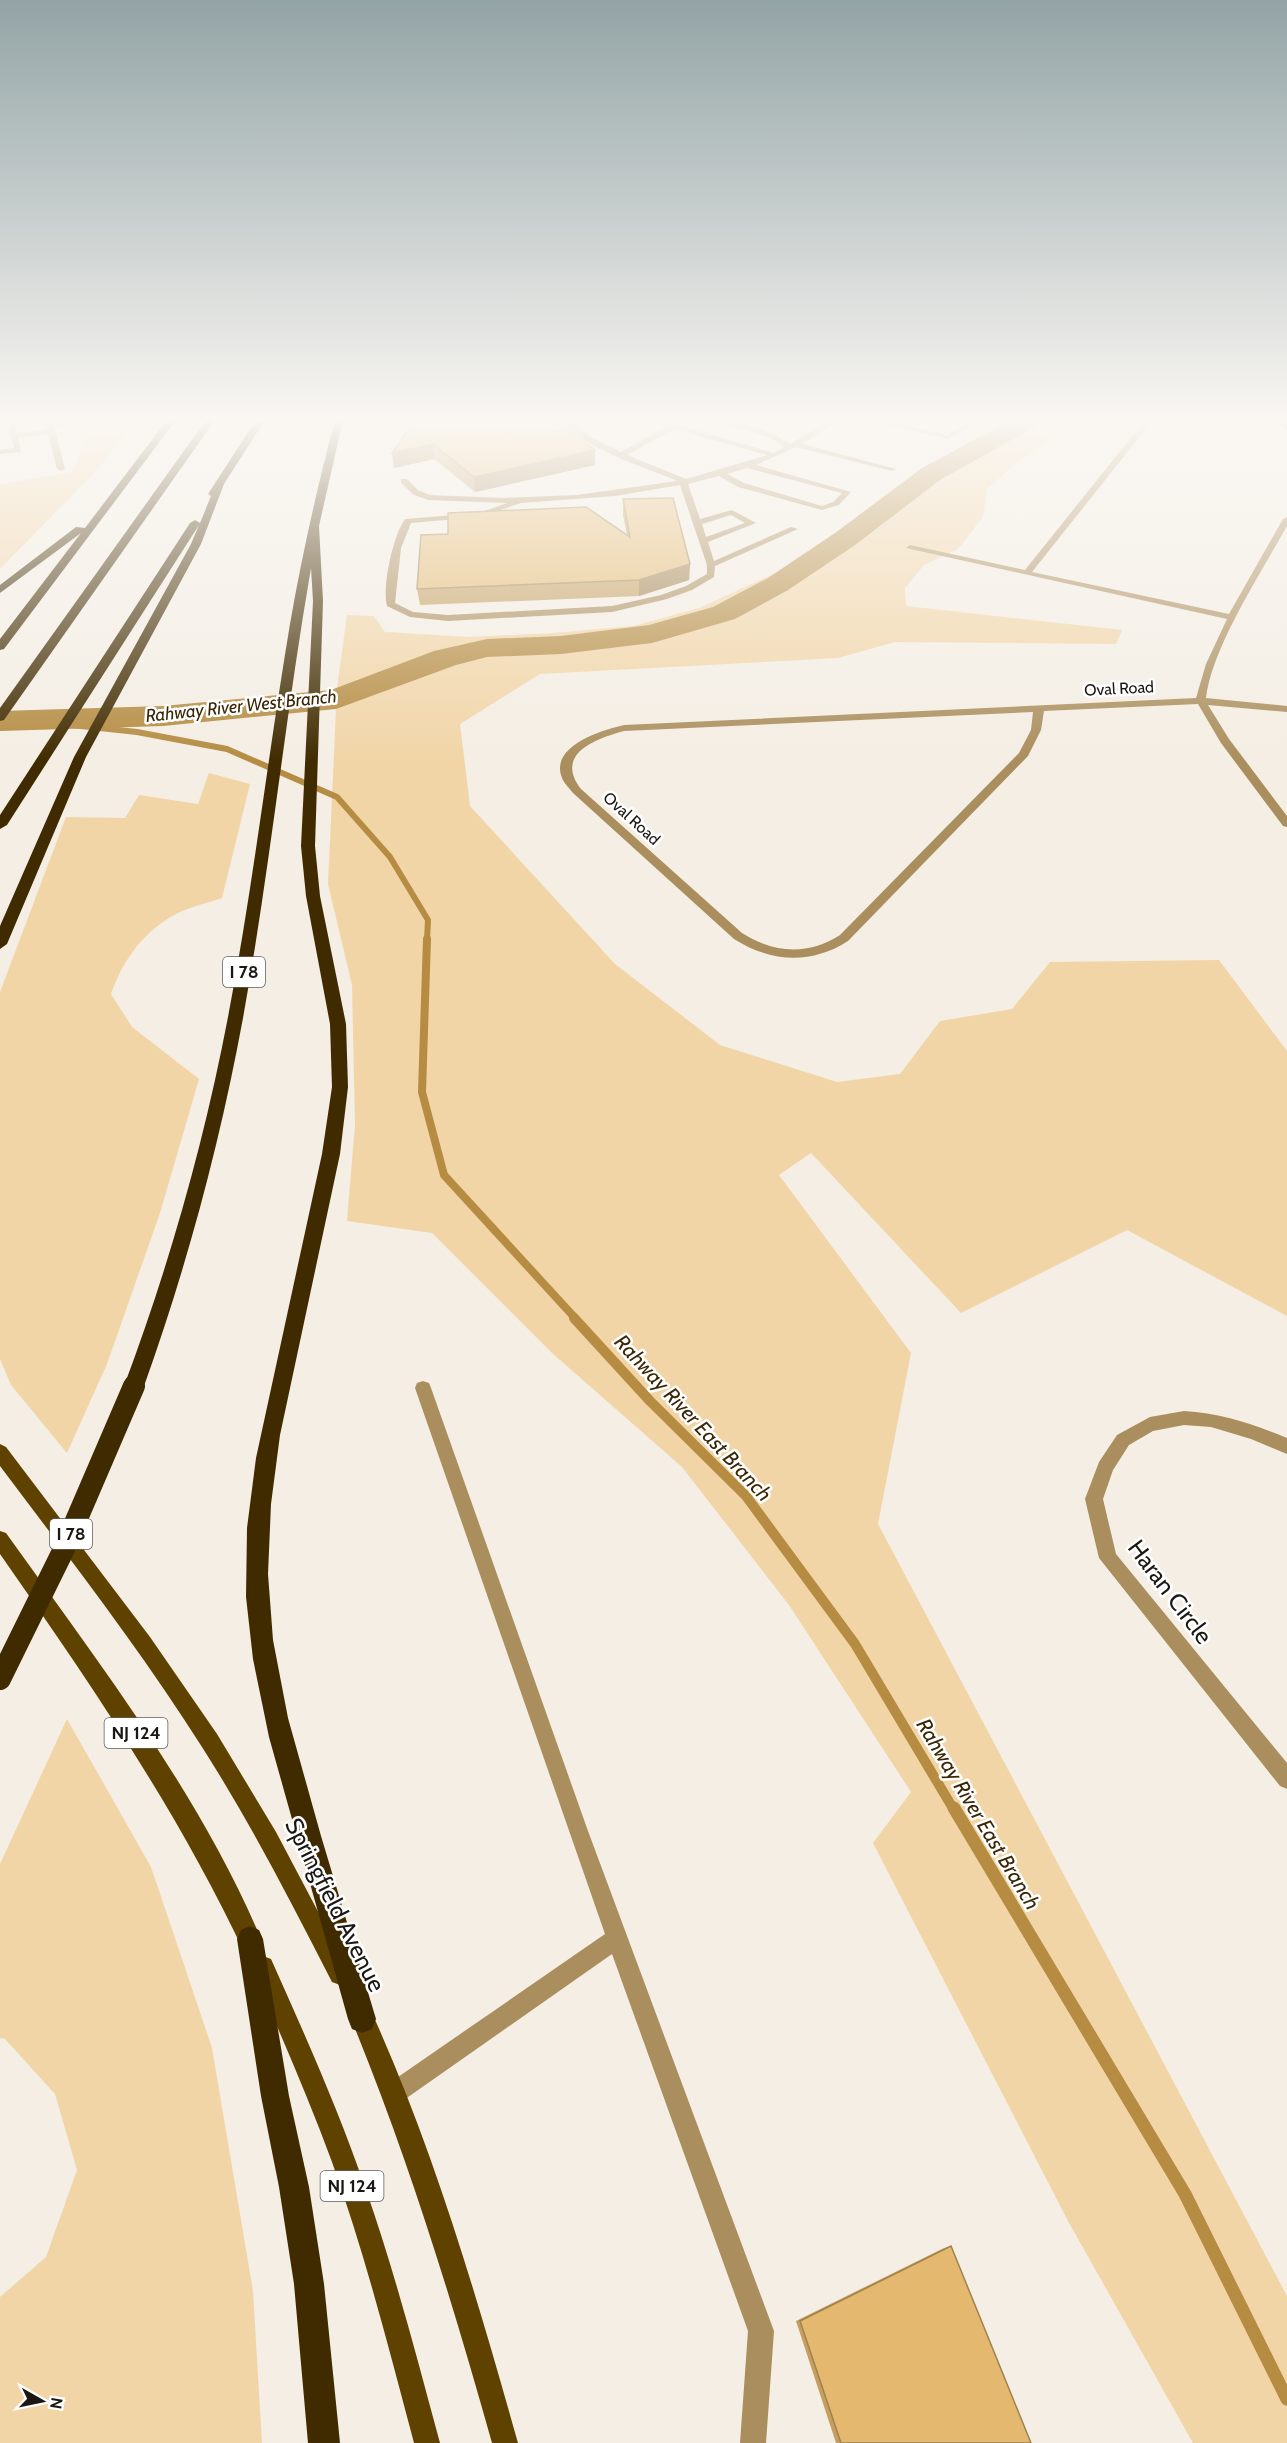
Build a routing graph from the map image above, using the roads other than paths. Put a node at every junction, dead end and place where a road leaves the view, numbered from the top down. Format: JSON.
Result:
{"nodes":[{"id":1,"x":73,"y":534,"type":"edge"},
{"id":2,"x":85,"y":534,"type":"edge"},
{"id":3,"x":130,"y":534,"type":"edge"},
{"id":4,"x":188,"y":534,"type":"edge"},
{"id":5,"x":200,"y":534,"type":"edge"},
{"id":6,"x":312,"y":534,"type":"edge"},
{"id":7,"x":315,"y":534,"type":"edge"},
{"id":8,"x":399,"y":534,"type":"edge"},
{"id":9,"x":701,"y":534,"type":"edge"},
{"id":10,"x":722,"y":534,"type":"edge"},
{"id":11,"x":782,"y":534,"type":"edge"},
{"id":12,"x":1058,"y":534,"type":"edge"},
{"id":13,"x":1279,"y":534,"type":"edge"},
{"id":14,"x":703,"y":541,"type":"junction"},
{"id":15,"x":910,"y":548,"type":"dead end"},
{"id":16,"x":711,"y":565,"type":"junction"},
{"id":17,"x":1027,"y":573,"type":"junction"},
{"id":18,"x":0,"y":590,"type":"edge"},
{"id":19,"x":1233,"y":618,"type":"junction"},
{"id":20,"x":0,"y":647,"type":"edge"},
{"id":21,"x":1201,"y":701,"type":"junction"},
{"id":22,"x":1039,"y":708,"type":"junction"},
{"id":23,"x":1287,"y":709,"type":"edge"},
{"id":24,"x":0,"y":717,"type":"edge"},
{"id":25,"x":1287,"y":824,"type":"edge"},
{"id":26,"x":0,"y":825,"type":"edge"},
{"id":27,"x":0,"y":944,"type":"edge"},
{"id":28,"x":423,"y":1388,"type":"dead end"},
{"id":29,"x":1287,"y":1446,"type":"edge"},
{"id":30,"x":0,"y":1452,"type":"edge"},
{"id":31,"x":0,"y":1539,"type":"edge"},
{"id":32,"x":0,"y":1679,"type":"edge"},
{"id":33,"x":1287,"y":1779,"type":"edge"},
{"id":34,"x":617,"y":1938,"type":"junction"},
{"id":35,"x":250,"y":1939,"type":"junction"},
{"id":36,"x":362,"y":2019,"type":"junction"},
{"id":37,"x":393,"y":2094,"type":"junction"},
{"id":38,"x":324,"y":2443,"type":"edge"},
{"id":39,"x":427,"y":2443,"type":"edge"},
{"id":40,"x":506,"y":2443,"type":"edge"},
{"id":41,"x":753,"y":2443,"type":"edge"}],
"edges":[{"from":1,"to":18,"type":"highway"},
{"from":2,"to":20,"type":"highway"},
{"from":3,"to":24,"type":"highway"},
{"from":4,"to":26,"type":"highway"},
{"from":5,"to":27,"type":"highway"},
{"from":6,"to":32,"type":"highway","number":"I 78","bridge":true},
{"from":7,"to":36,"type":"highway"},
{"from":8,"to":16,"type":"street"},
{"from":9,"to":14,"type":"street"},
{"from":10,"to":14,"type":"street"},
{"from":11,"to":16,"type":"street"},
{"from":12,"to":17,"type":"street"},
{"from":13,"to":19,"type":"street"},
{"from":14,"to":16,"type":"street"},
{"from":15,"to":17,"type":"street"},
{"from":17,"to":19,"type":"street"},
{"from":19,"to":21,"type":"street"},
{"from":21,"to":22,"type":"street","name":"Oval Road"},
{"from":21,"to":23,"type":"street","name":"Oval Road"},
{"from":21,"to":25,"type":"street"},
{"from":22,"to":22,"type":"street","name":"Oval Road"},
{"from":28,"to":34,"type":"street"},
{"from":29,"to":33,"type":"street","name":"Haran Circle"},
{"from":30,"to":36,"type":"main road","name":"Springfield Avenue","number":"NJ 124"},
{"from":31,"to":35,"type":"main road","number":"NJ 124"},
{"from":34,"to":37,"type":"street"},
{"from":34,"to":41,"type":"street"},
{"from":35,"to":38,"type":"highway"},
{"from":35,"to":39,"type":"main road","number":"NJ 124"},
{"from":36,"to":37,"type":"main road","name":"Springfield Avenue","number":"NJ 124"},
{"from":37,"to":40,"type":"main road","name":"Springfield Avenue","number":"NJ 124"}]}
